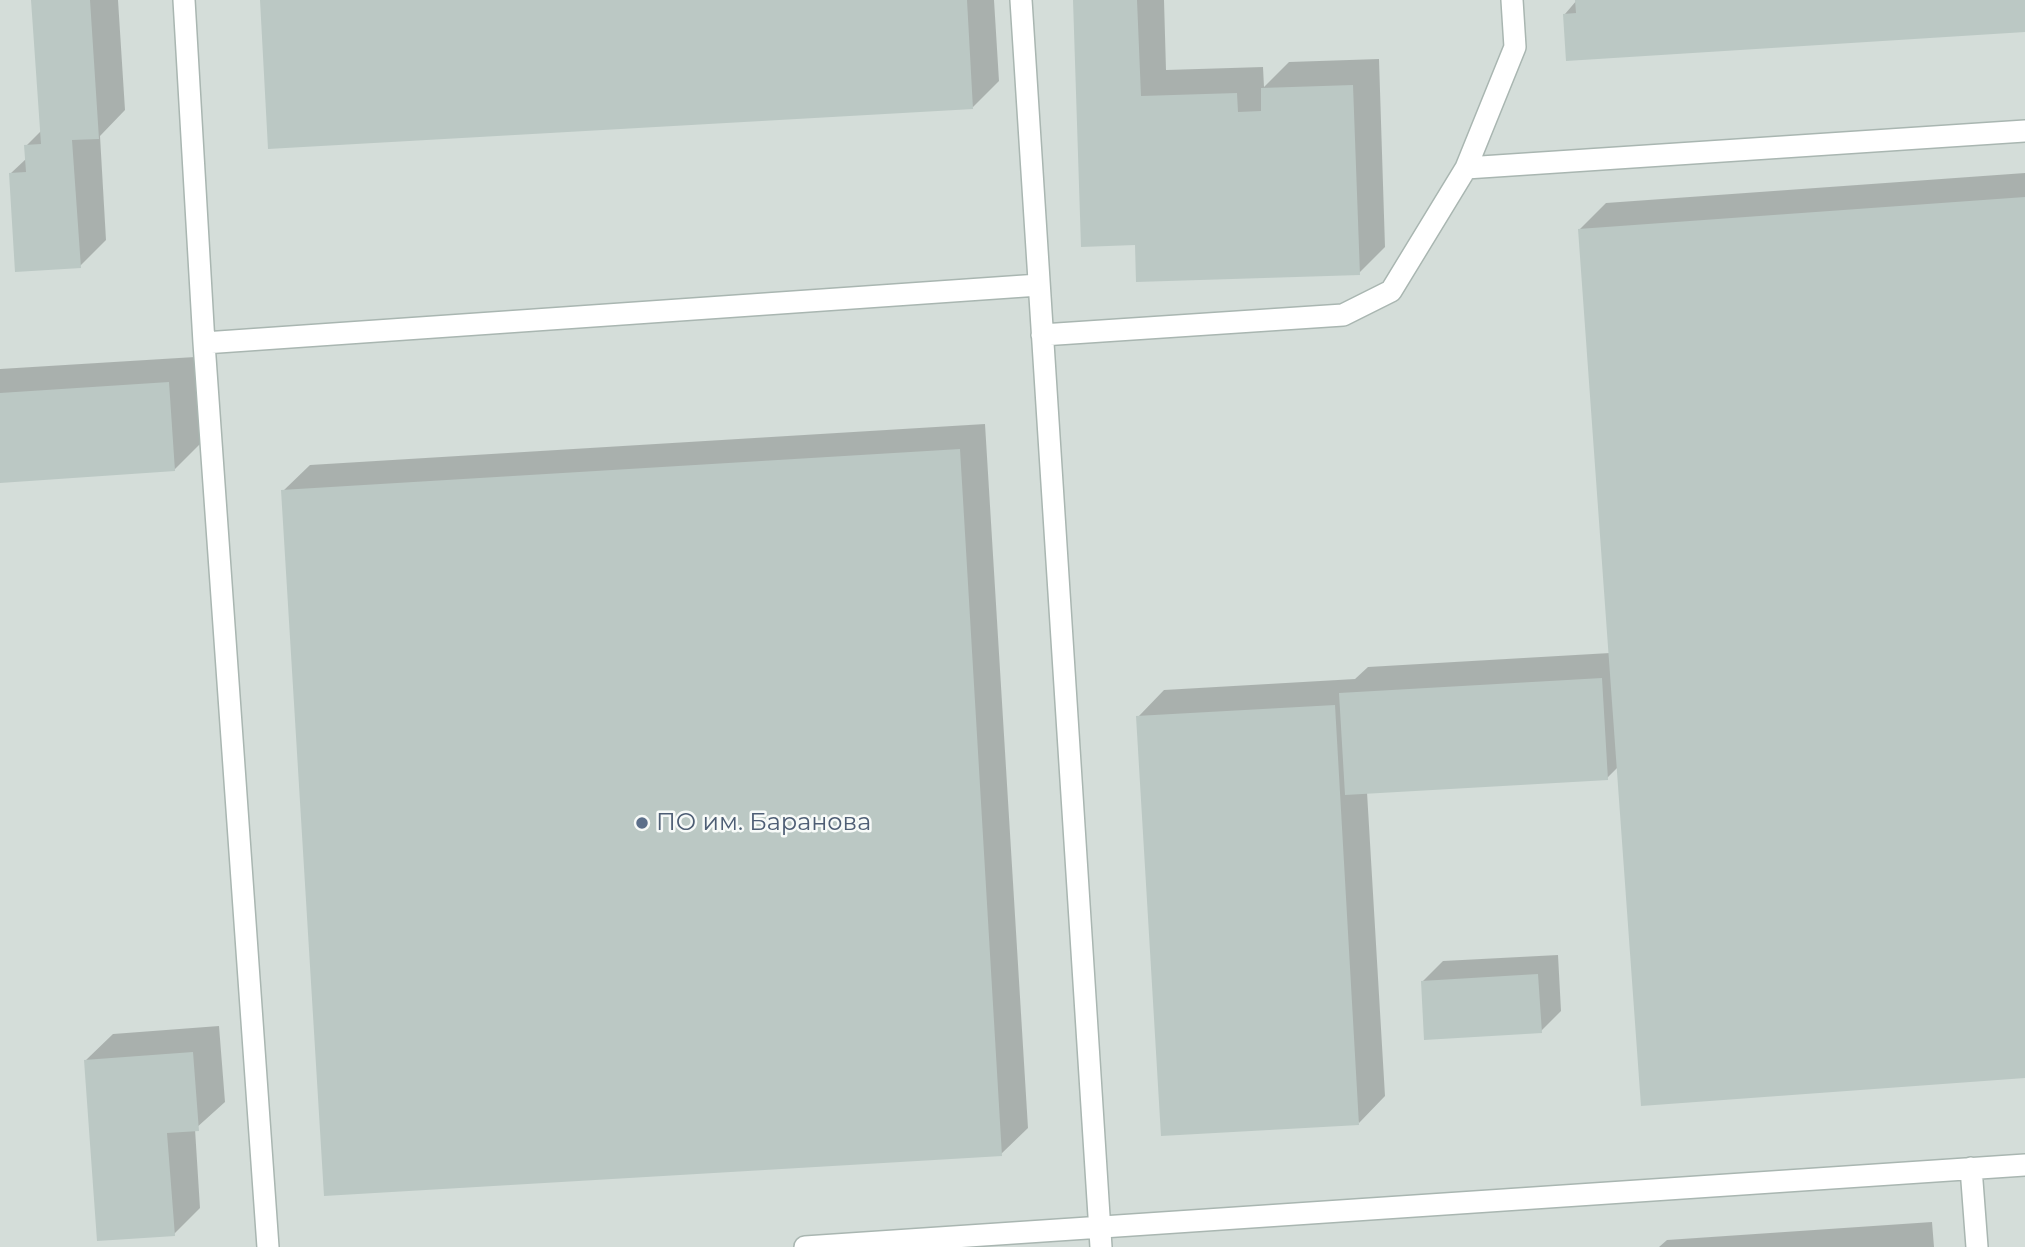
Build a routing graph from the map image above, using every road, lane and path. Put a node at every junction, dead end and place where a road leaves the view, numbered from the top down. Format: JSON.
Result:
{"nodes":[{"id":1,"x":184,"y":0,"type":"edge"},
{"id":2,"x":1021,"y":0,"type":"edge"},
{"id":3,"x":1512,"y":0,"type":"edge"},
{"id":4,"x":2025,"y":131,"type":"edge"},
{"id":5,"x":1466,"y":168,"type":"junction"},
{"id":6,"x":1039,"y":285,"type":"junction"},
{"id":7,"x":1042,"y":335,"type":"junction"},
{"id":8,"x":204,"y":343,"type":"junction"},
{"id":9,"x":2025,"y":1165,"type":"edge"},
{"id":10,"x":1971,"y":1168,"type":"junction"},
{"id":11,"x":1100,"y":1237,"type":"edge"},
{"id":12,"x":268,"y":1247,"type":"edge"},
{"id":13,"x":805,"y":1247,"type":"edge"},
{"id":14,"x":1977,"y":1247,"type":"edge"}],
"edges":[{"from":1,"to":8,"type":"lane"},
{"from":2,"to":6,"type":"lane"},
{"from":3,"to":5,"type":"lane"},
{"from":4,"to":5,"type":"lane"},
{"from":5,"to":7,"type":"lane"},
{"from":6,"to":7,"type":"lane"},
{"from":6,"to":8,"type":"lane"},
{"from":7,"to":11,"type":"lane"},
{"from":8,"to":12,"type":"lane"},
{"from":9,"to":10,"type":"lane"},
{"from":10,"to":11,"type":"lane"},
{"from":10,"to":14,"type":"lane"},
{"from":11,"to":13,"type":"lane"}]}
